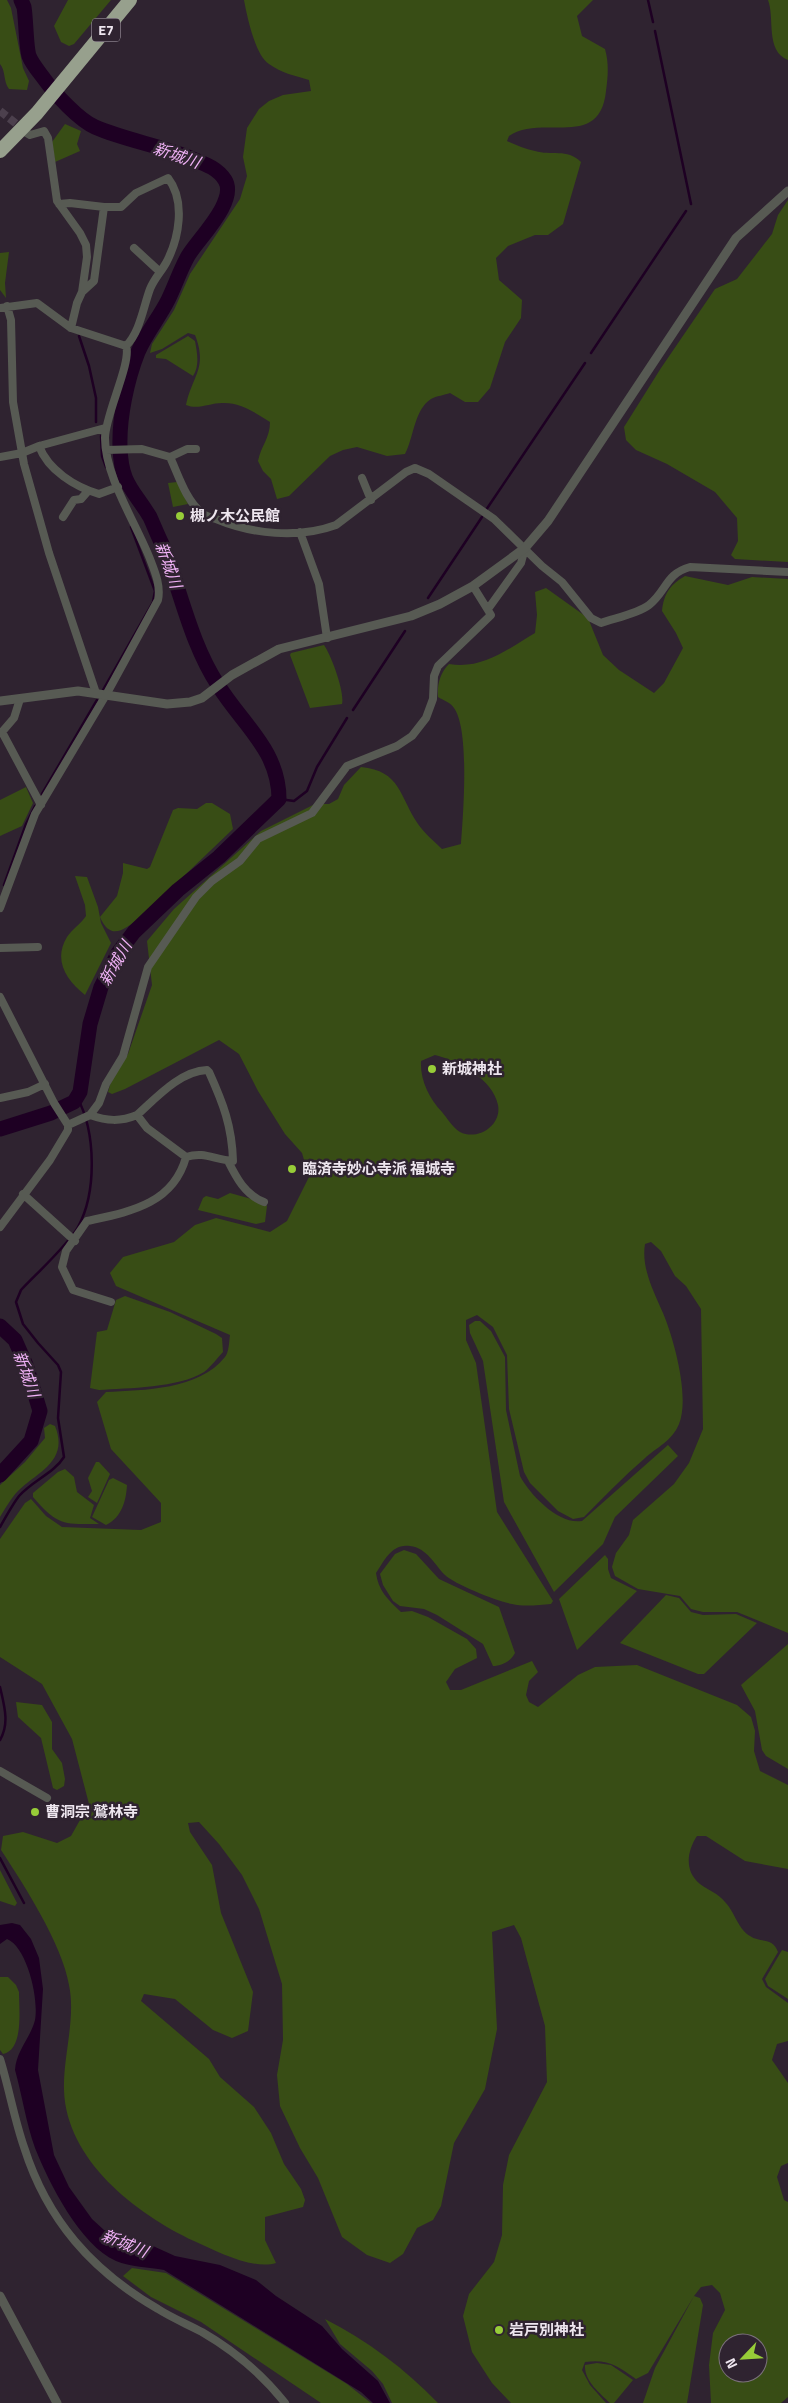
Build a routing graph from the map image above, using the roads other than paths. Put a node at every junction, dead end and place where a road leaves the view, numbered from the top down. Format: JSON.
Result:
{"nodes":[{"id":1,"x":130,"y":0,"type":"edge"},
{"id":2,"x":25,"y":132,"type":"tunnel mouth"},
{"id":3,"x":0,"y":151,"type":"edge"},
{"id":4,"x":788,"y":191,"type":"edge"},
{"id":5,"x":59,"y":204,"type":"junction"},
{"id":6,"x":104,"y":207,"type":"junction"},
{"id":7,"x":134,"y":248,"type":"dead end"},
{"id":8,"x":160,"y":271,"type":"junction"},
{"id":9,"x":82,"y":292,"type":"junction"},
{"id":10,"x":3,"y":307,"type":"edge"},
{"id":11,"x":71,"y":328,"type":"junction"},
{"id":12,"x":126,"y":346,"type":"junction"},
{"id":13,"x":105,"y":428,"type":"junction"},
{"id":14,"x":39,"y":446,"type":"junction"},
{"id":15,"x":196,"y":449,"type":"dead end"},
{"id":16,"x":109,"y":451,"type":"junction"},
{"id":17,"x":22,"y":453,"type":"junction"},
{"id":18,"x":0,"y":457,"type":"edge"},
{"id":19,"x":170,"y":457,"type":"junction"},
{"id":20,"x":362,"y":478,"type":"dead end"},
{"id":21,"x":118,"y":487,"type":"junction"},
{"id":22,"x":88,"y":491,"type":"junction"},
{"id":23,"x":371,"y":500,"type":"junction"},
{"id":24,"x":62,"y":517,"type":"dead end"},
{"id":25,"x":300,"y":532,"type":"junction"},
{"id":26,"x":525,"y":548,"type":"junction"},
{"id":27,"x":788,"y":572,"type":"edge"},
{"id":28,"x":473,"y":586,"type":"junction"},
{"id":29,"x":488,"y":609,"type":"junction"},
{"id":30,"x":327,"y":638,"type":"junction"},
{"id":31,"x":96,"y":693,"type":"junction"},
{"id":32,"x":106,"y":695,"type":"junction"},
{"id":33,"x":20,"y":699,"type":"junction"},
{"id":34,"x":0,"y":701,"type":"edge"},
{"id":35,"x":41,"y":805,"type":"junction"},
{"id":36,"x":0,"y":908,"type":"edge"},
{"id":37,"x":38,"y":947,"type":"dead end"},
{"id":38,"x":0,"y":948,"type":"edge"},
{"id":39,"x":0,"y":997,"type":"edge"},
{"id":40,"x":45,"y":1084,"type":"junction"},
{"id":41,"x":0,"y":1098,"type":"edge"},
{"id":42,"x":90,"y":1115,"type":"junction"},
{"id":43,"x":137,"y":1115,"type":"junction"},
{"id":44,"x":66,"y":1123,"type":"junction"},
{"id":45,"x":186,"y":1157,"type":"junction"},
{"id":46,"x":228,"y":1160,"type":"junction"},
{"id":47,"x":23,"y":1194,"type":"junction"},
{"id":48,"x":264,"y":1202,"type":"dead end"},
{"id":49,"x":0,"y":1227,"type":"edge"},
{"id":50,"x":75,"y":1241,"type":"junction"},
{"id":51,"x":111,"y":1302,"type":"dead end"},
{"id":52,"x":0,"y":1770,"type":"edge"},
{"id":53,"x":47,"y":1798,"type":"dead end"},
{"id":54,"x":0,"y":2059,"type":"edge"},
{"id":55,"x":0,"y":2296,"type":"edge"},
{"id":56,"x":57,"y":2403,"type":"edge"},
{"id":57,"x":285,"y":2403,"type":"edge"}],
"edges":[{"from":1,"to":3,"type":"highway","number":"E7"},
{"from":2,"to":5,"type":"street"},
{"from":4,"to":26,"type":"street"},
{"from":5,"to":6,"type":"street"},
{"from":5,"to":9,"type":"street"},
{"from":6,"to":8,"type":"street"},
{"from":6,"to":9,"type":"street"},
{"from":7,"to":8,"type":"street"},
{"from":8,"to":12,"type":"street"},
{"from":9,"to":11,"type":"street"},
{"from":10,"to":11,"type":"street"},
{"from":10,"to":17,"type":"street"},
{"from":11,"to":12,"type":"street"},
{"from":12,"to":13,"type":"street"},
{"from":13,"to":14,"type":"street"},
{"from":13,"to":16,"type":"street"},
{"from":14,"to":17,"type":"street"},
{"from":14,"to":22,"type":"street"},
{"from":15,"to":19,"type":"street"},
{"from":16,"to":19,"type":"street"},
{"from":16,"to":21,"type":"street"},
{"from":17,"to":18,"type":"street"},
{"from":17,"to":31,"type":"street"},
{"from":19,"to":25,"type":"street"},
{"from":20,"to":23,"type":"street"},
{"from":21,"to":22,"type":"street"},
{"from":21,"to":32,"type":"street"},
{"from":22,"to":24,"type":"street"},
{"from":23,"to":25,"type":"street"},
{"from":23,"to":26,"type":"street"},
{"from":25,"to":30,"type":"street"},
{"from":26,"to":27,"type":"street"},
{"from":26,"to":28,"type":"street"},
{"from":26,"to":29,"type":"street"},
{"from":28,"to":29,"type":"street"},
{"from":28,"to":30,"type":"street"},
{"from":29,"to":42,"type":"street"},
{"from":30,"to":32,"type":"street"},
{"from":31,"to":32,"type":"street"},
{"from":31,"to":33,"type":"street"},
{"from":32,"to":35,"type":"street"},
{"from":33,"to":34,"type":"street"},
{"from":33,"to":35,"type":"street"},
{"from":35,"to":36,"type":"street"},
{"from":37,"to":38,"type":"street"},
{"from":39,"to":40,"type":"street"},
{"from":40,"to":41,"type":"street"},
{"from":40,"to":44,"type":"street"},
{"from":42,"to":43,"type":"street"},
{"from":42,"to":44,"type":"street"},
{"from":43,"to":45,"type":"street"},
{"from":43,"to":46,"type":"street"},
{"from":44,"to":47,"type":"street"},
{"from":45,"to":46,"type":"street"},
{"from":45,"to":50,"type":"street"},
{"from":46,"to":48,"type":"street"},
{"from":47,"to":49,"type":"street"},
{"from":47,"to":50,"type":"street"},
{"from":50,"to":51,"type":"street"},
{"from":52,"to":53,"type":"street"},
{"from":54,"to":57,"type":"street"},
{"from":55,"to":56,"type":"street"}]}
